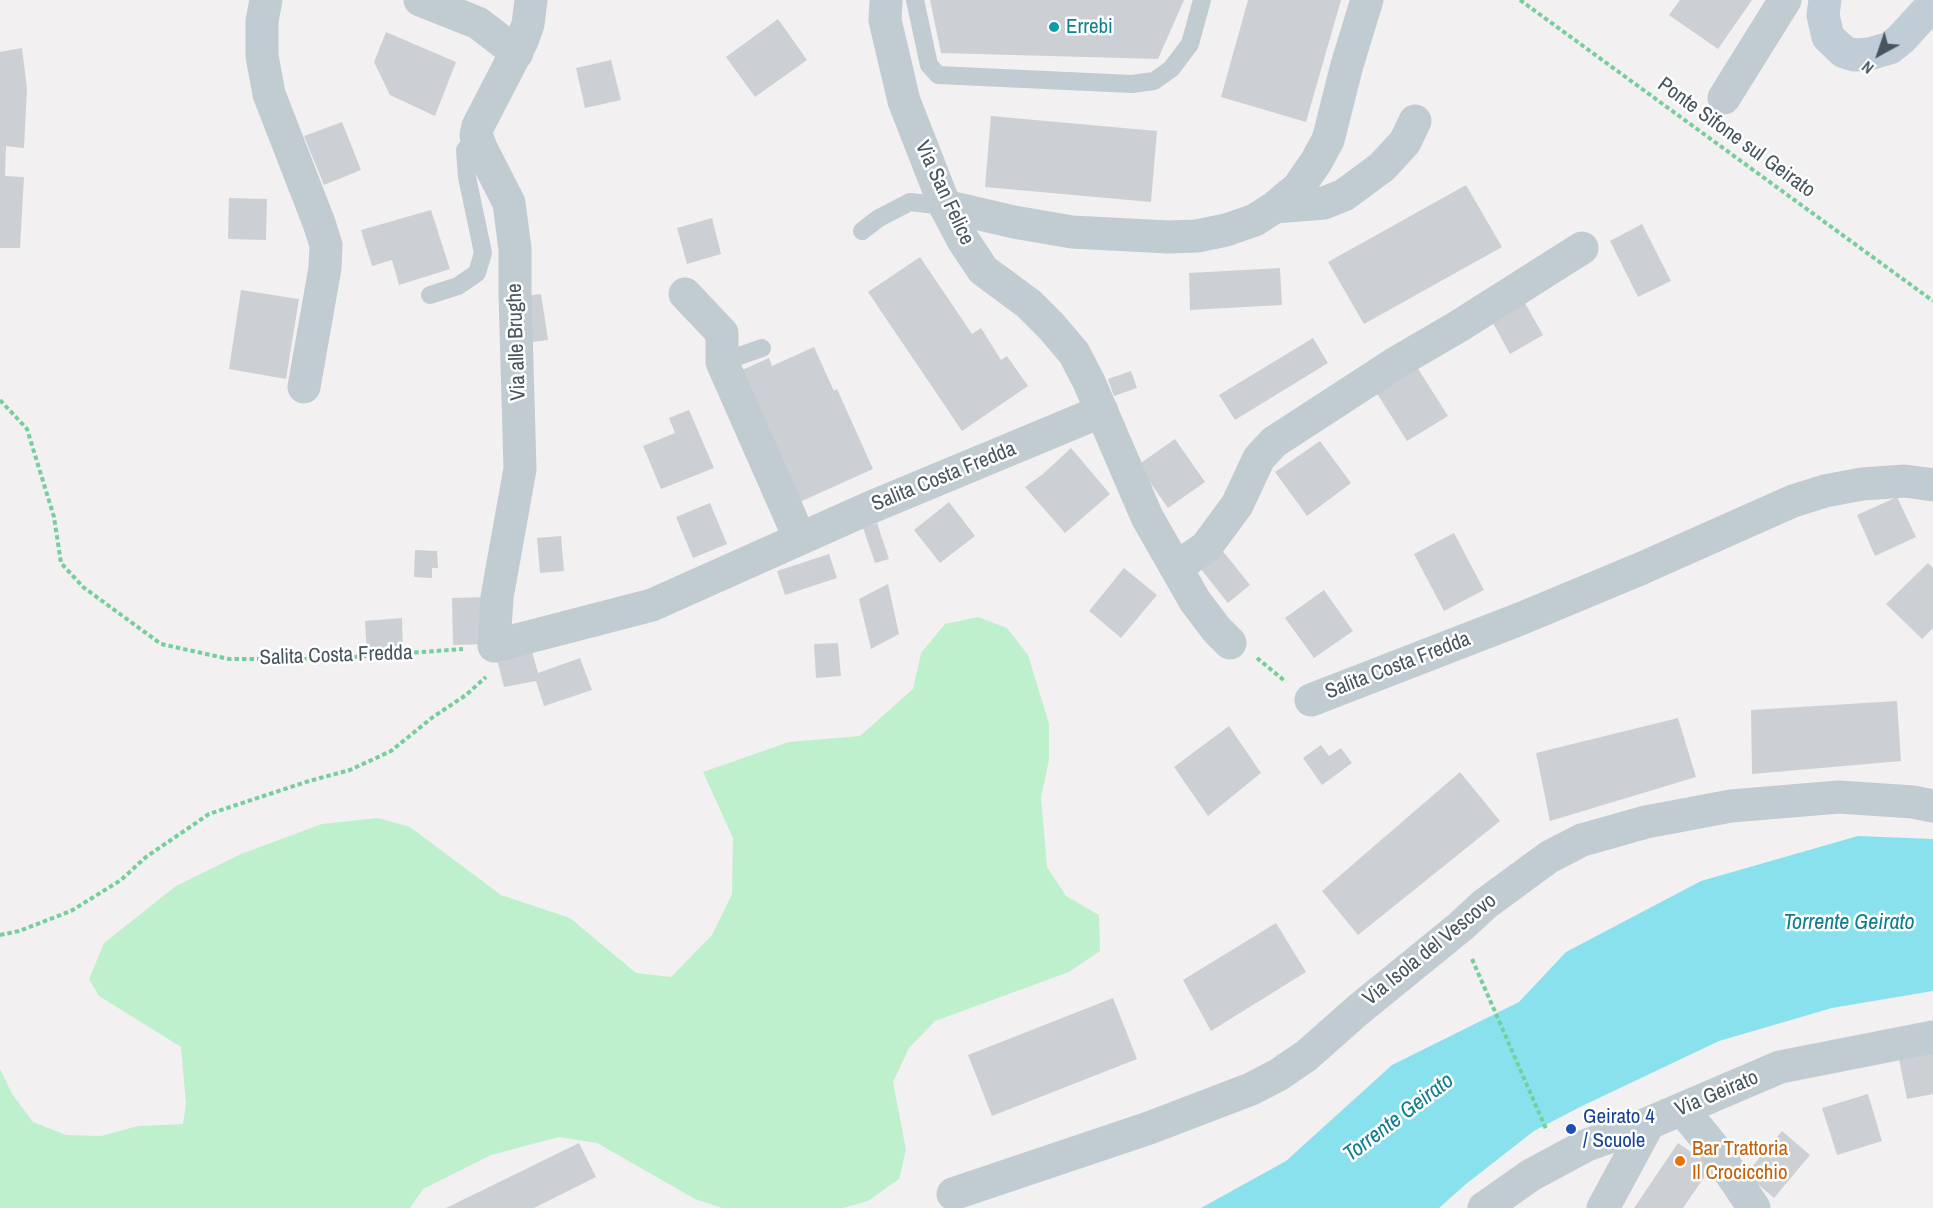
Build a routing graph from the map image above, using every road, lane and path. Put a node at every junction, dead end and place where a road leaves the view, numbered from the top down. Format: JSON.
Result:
{"nodes":[{"id":1,"x":266,"y":0,"type":"edge"},
{"id":2,"x":420,"y":0,"type":"edge"},
{"id":3,"x":531,"y":0,"type":"edge"},
{"id":4,"x":886,"y":0,"type":"edge"},
{"id":5,"x":915,"y":0,"type":"edge"},
{"id":6,"x":1202,"y":0,"type":"edge"},
{"id":7,"x":1366,"y":0,"type":"edge"},
{"id":8,"x":1520,"y":0,"type":"edge"},
{"id":9,"x":1785,"y":0,"type":"edge"},
{"id":10,"x":1825,"y":0,"type":"edge"},
{"id":11,"x":1933,"y":4,"type":"edge"},
{"id":12,"x":517,"y":53,"type":"junction"},
{"id":13,"x":1724,"y":98,"type":"dead end"},
{"id":14,"x":1414,"y":121,"type":"dead end"},
{"id":15,"x":476,"y":135,"type":"junction"},
{"id":16,"x":945,"y":206,"type":"junction"},
{"id":17,"x":1275,"y":207,"type":"junction"},
{"id":18,"x":862,"y":231,"type":"dead end"},
{"id":19,"x":1582,"y":248,"type":"dead end"},
{"id":20,"x":685,"y":294,"type":"dead end"},
{"id":21,"x":430,"y":295,"type":"dead end"},
{"id":22,"x":1933,"y":301,"type":"edge"},
{"id":23,"x":762,"y":348,"type":"dead end"},
{"id":24,"x":722,"y":362,"type":"junction"},
{"id":25,"x":303,"y":387,"type":"dead end"},
{"id":26,"x":0,"y":400,"type":"edge"},
{"id":27,"x":1102,"y":411,"type":"junction"},
{"id":28,"x":1933,"y":485,"type":"edge"},
{"id":29,"x":800,"y":539,"type":"junction"},
{"id":30,"x":1177,"y":567,"type":"junction"},
{"id":31,"x":1230,"y":643,"type":"joint"},
{"id":32,"x":493,"y":658,"type":"junction"},
{"id":33,"x":1311,"y":699,"type":"joint"},
{"id":34,"x":1933,"y":806,"type":"edge"},
{"id":35,"x":0,"y":935,"type":"edge"},
{"id":36,"x":1482,"y":983,"type":"dead end"},
{"id":37,"x":1933,"y":1037,"type":"edge"},
{"id":38,"x":1682,"y":1109,"type":"junction"},
{"id":39,"x":1649,"y":1123,"type":"junction"},
{"id":40,"x":1547,"y":1132,"type":"dead end"},
{"id":41,"x":953,"y":1194,"type":"dead end"},
{"id":42,"x":1485,"y":1208,"type":"edge"},
{"id":43,"x":1603,"y":1208,"type":"edge"},
{"id":44,"x":1754,"y":1208,"type":"edge"}],
"edges":[{"from":1,"to":25,"type":"street"},
{"from":2,"to":12,"type":"street"},
{"from":3,"to":12,"type":"street"},
{"from":4,"to":16,"type":"street","name":"Via San Felice"},
{"from":5,"to":6,"type":"lane"},
{"from":7,"to":17,"type":"street"},
{"from":8,"to":22,"type":"path","name":"Ponte Sifone sul Geirato"},
{"from":9,"to":13,"type":"street"},
{"from":10,"to":11,"type":"street"},
{"from":12,"to":15,"type":"street"},
{"from":14,"to":17,"type":"street"},
{"from":15,"to":21,"type":"lane"},
{"from":15,"to":32,"type":"street","name":"Via alle Brughe"},
{"from":16,"to":17,"type":"street"},
{"from":16,"to":18,"type":"lane"},
{"from":16,"to":27,"type":"street","name":"Via San Felice"},
{"from":19,"to":30,"type":"street"},
{"from":20,"to":24,"type":"street"},
{"from":23,"to":24,"type":"lane"},
{"from":24,"to":29,"type":"street"},
{"from":26,"to":32,"type":"path","name":"Salita Costa Fredda"},
{"from":27,"to":29,"type":"street","name":"Salita Costa Fredda"},
{"from":27,"to":30,"type":"street"},
{"from":28,"to":33,"type":"street","name":"Salita Costa Fredda"},
{"from":29,"to":32,"type":"street","name":"Salita Costa Fredda"},
{"from":30,"to":31,"type":"street"},
{"from":31,"to":33,"type":"path","name":"Salita Costa Fredda"},
{"from":32,"to":35,"type":"path"},
{"from":34,"to":41,"type":"street","name":"Via Isola del Vescovo"},
{"from":36,"to":40,"type":"path"},
{"from":37,"to":38,"type":"street","name":"Via Geirato"},
{"from":38,"to":39,"type":"street","name":"Via Geirato"},
{"from":38,"to":44,"type":"street"},
{"from":39,"to":42,"type":"street","name":"Via Geirato"},
{"from":39,"to":43,"type":"street"}]}
